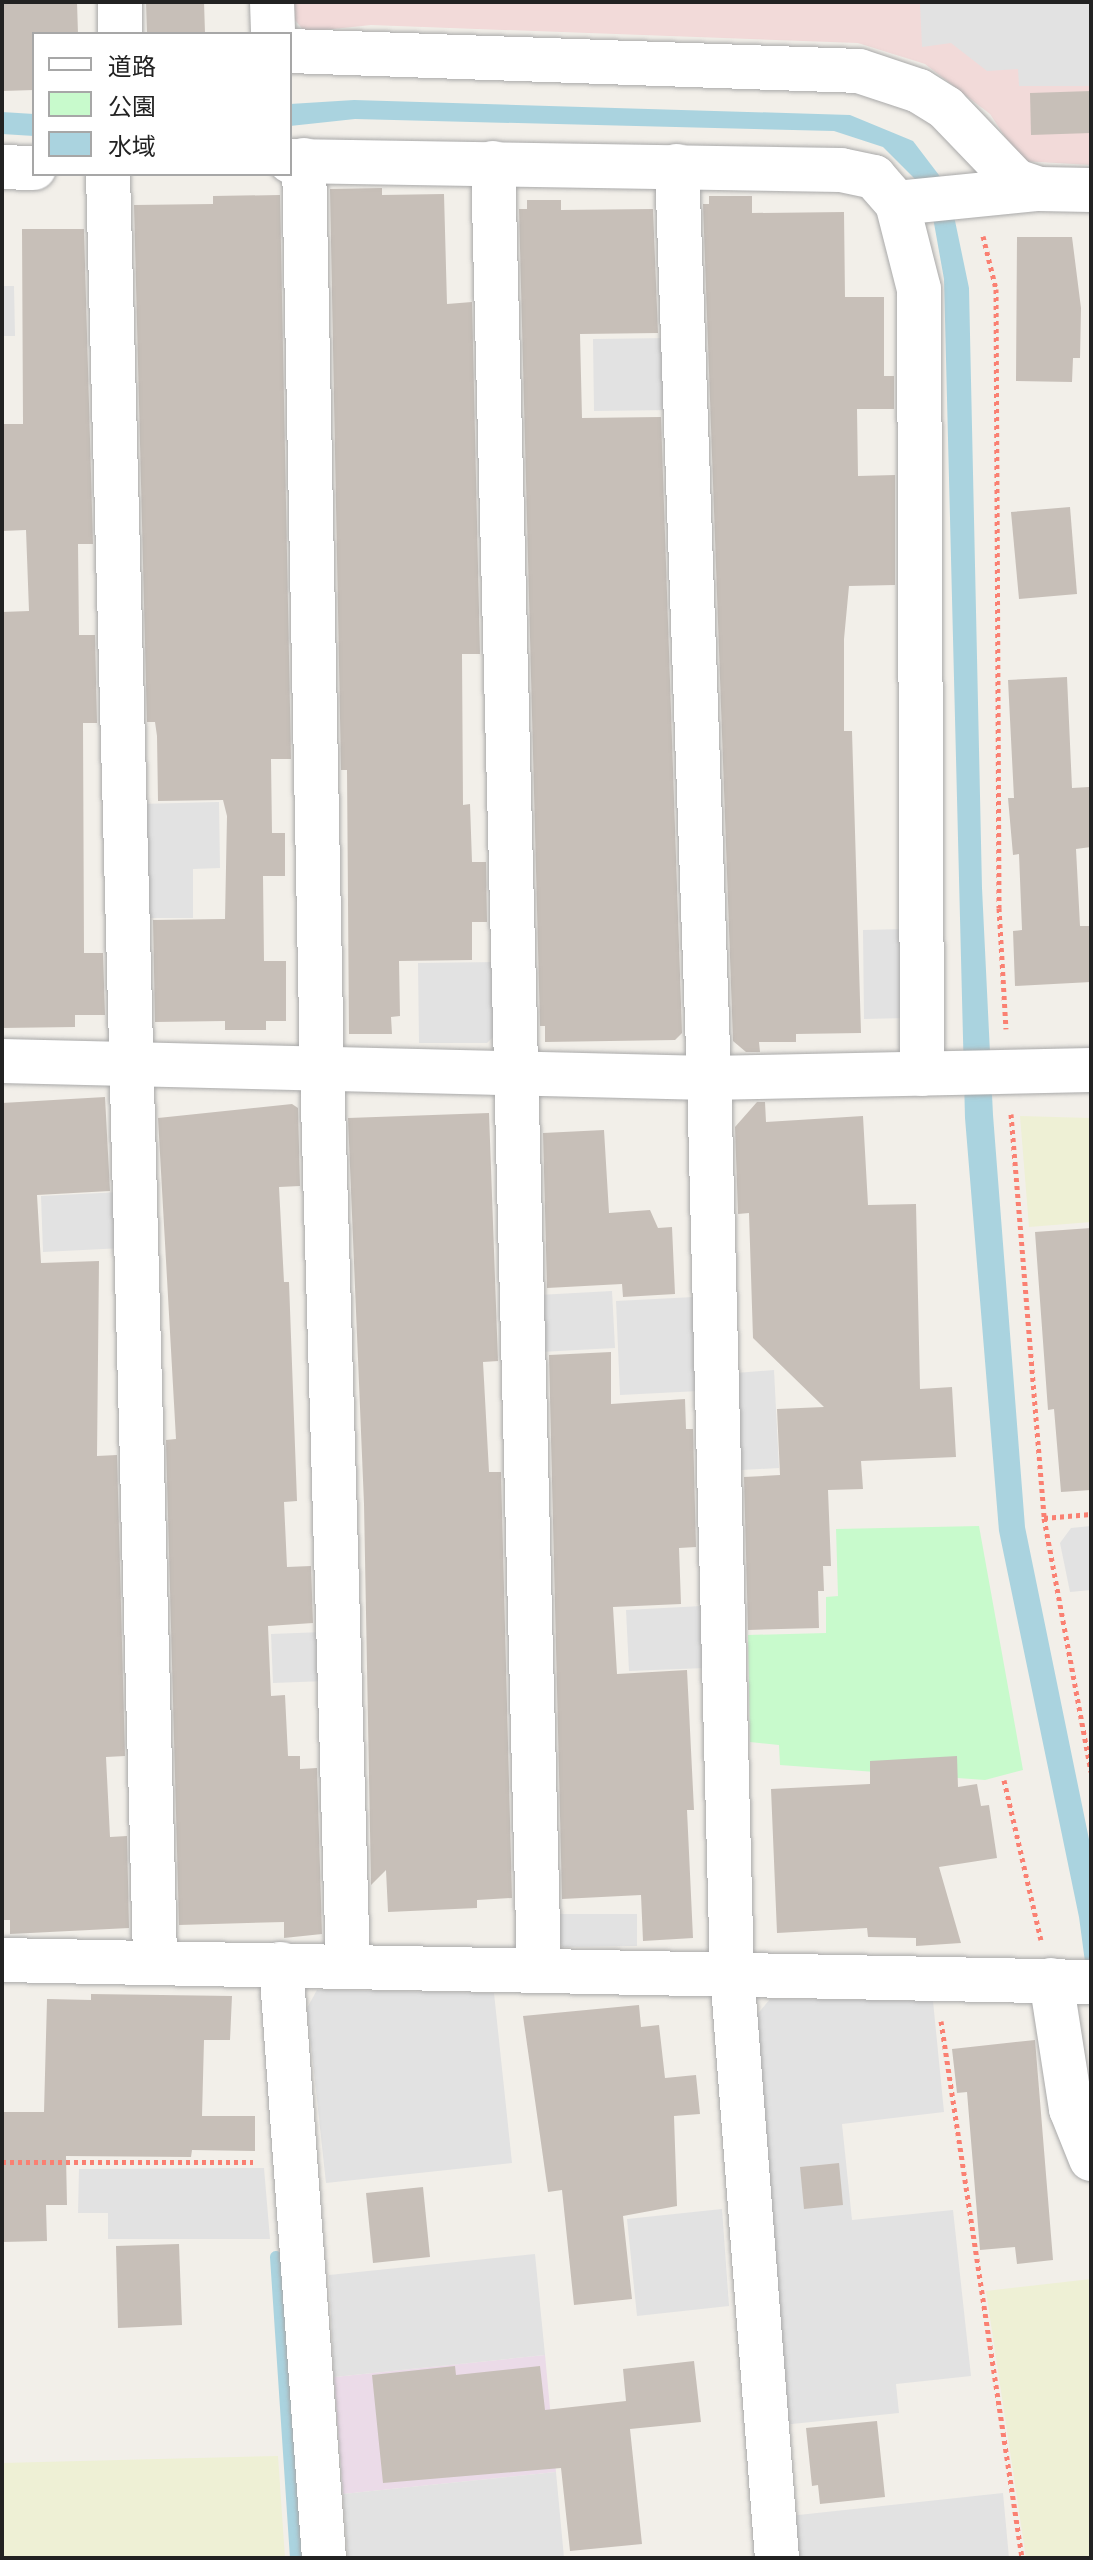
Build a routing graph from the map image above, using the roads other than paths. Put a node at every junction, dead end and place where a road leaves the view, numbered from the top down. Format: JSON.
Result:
{"nodes":[{"id":1,"x":120,"y":2,"type":"edge"},
{"id":2,"x":272,"y":2,"type":"edge"},
{"id":3,"x":120,"y":32,"type":"edge"},
{"id":4,"x":273,"y":32,"type":"edge"},
{"id":5,"x":292,"y":51,"type":"edge"},
{"id":6,"x":297,"y":160,"type":"edge"},
{"id":7,"x":493,"y":163,"type":"junction"},
{"id":8,"x":677,"y":166,"type":"junction"},
{"id":9,"x":2,"y":167,"type":"edge"},
{"id":10,"x":32,"y":168,"type":"edge"},
{"id":11,"x":108,"y":176,"type":"edge"},
{"id":12,"x":1039,"y":189,"type":"junction"},
{"id":13,"x":1091,"y":190,"type":"edge"},
{"id":14,"x":904,"y":202,"type":"junction"},
{"id":15,"x":2,"y":1061,"type":"edge"},
{"id":16,"x":132,"y":1064,"type":"junction"},
{"id":17,"x":322,"y":1069,"type":"junction"},
{"id":18,"x":1091,"y":1070,"type":"edge"},
{"id":19,"x":516,"y":1074,"type":"junction"},
{"id":20,"x":932,"y":1074,"type":"junction"},
{"id":21,"x":709,"y":1078,"type":"junction"},
{"id":22,"x":2,"y":1960,"type":"edge"},
{"id":23,"x":155,"y":1962,"type":"junction"},
{"id":24,"x":281,"y":1964,"type":"junction"},
{"id":25,"x":348,"y":1965,"type":"junction"},
{"id":26,"x":539,"y":1969,"type":"junction"},
{"id":27,"x":732,"y":1972,"type":"junction"},
{"id":28,"x":1070,"y":1981,"type":"edge"},
{"id":29,"x":1091,"y":2159,"type":"edge"},
{"id":30,"x":324,"y":2558,"type":"edge"},
{"id":31,"x":777,"y":2558,"type":"edge"}],
"edges":[{"from":1,"to":3,"type":"street"},
{"from":2,"to":4,"type":"street"},
{"from":5,"to":12,"type":"street"},
{"from":6,"to":7,"type":"street"},
{"from":6,"to":17,"type":"street"},
{"from":7,"to":8,"type":"street"},
{"from":7,"to":19,"type":"street"},
{"from":8,"to":14,"type":"street"},
{"from":8,"to":21,"type":"street"},
{"from":9,"to":10,"type":"street"},
{"from":11,"to":16,"type":"street"},
{"from":12,"to":13,"type":"street"},
{"from":12,"to":14,"type":"street"},
{"from":14,"to":20,"type":"street"},
{"from":15,"to":16,"type":"street"},
{"from":16,"to":17,"type":"street"},
{"from":16,"to":23,"type":"street"},
{"from":17,"to":19,"type":"street"},
{"from":17,"to":25,"type":"street"},
{"from":18,"to":20,"type":"street"},
{"from":19,"to":21,"type":"street"},
{"from":19,"to":26,"type":"street"},
{"from":20,"to":21,"type":"street"},
{"from":21,"to":27,"type":"street"},
{"from":22,"to":23,"type":"street"},
{"from":23,"to":24,"type":"street"},
{"from":24,"to":25,"type":"street"},
{"from":24,"to":30,"type":"street"},
{"from":25,"to":26,"type":"street"},
{"from":26,"to":27,"type":"street"},
{"from":27,"to":28,"type":"street"},
{"from":27,"to":31,"type":"street"},
{"from":28,"to":29,"type":"street"}]}
